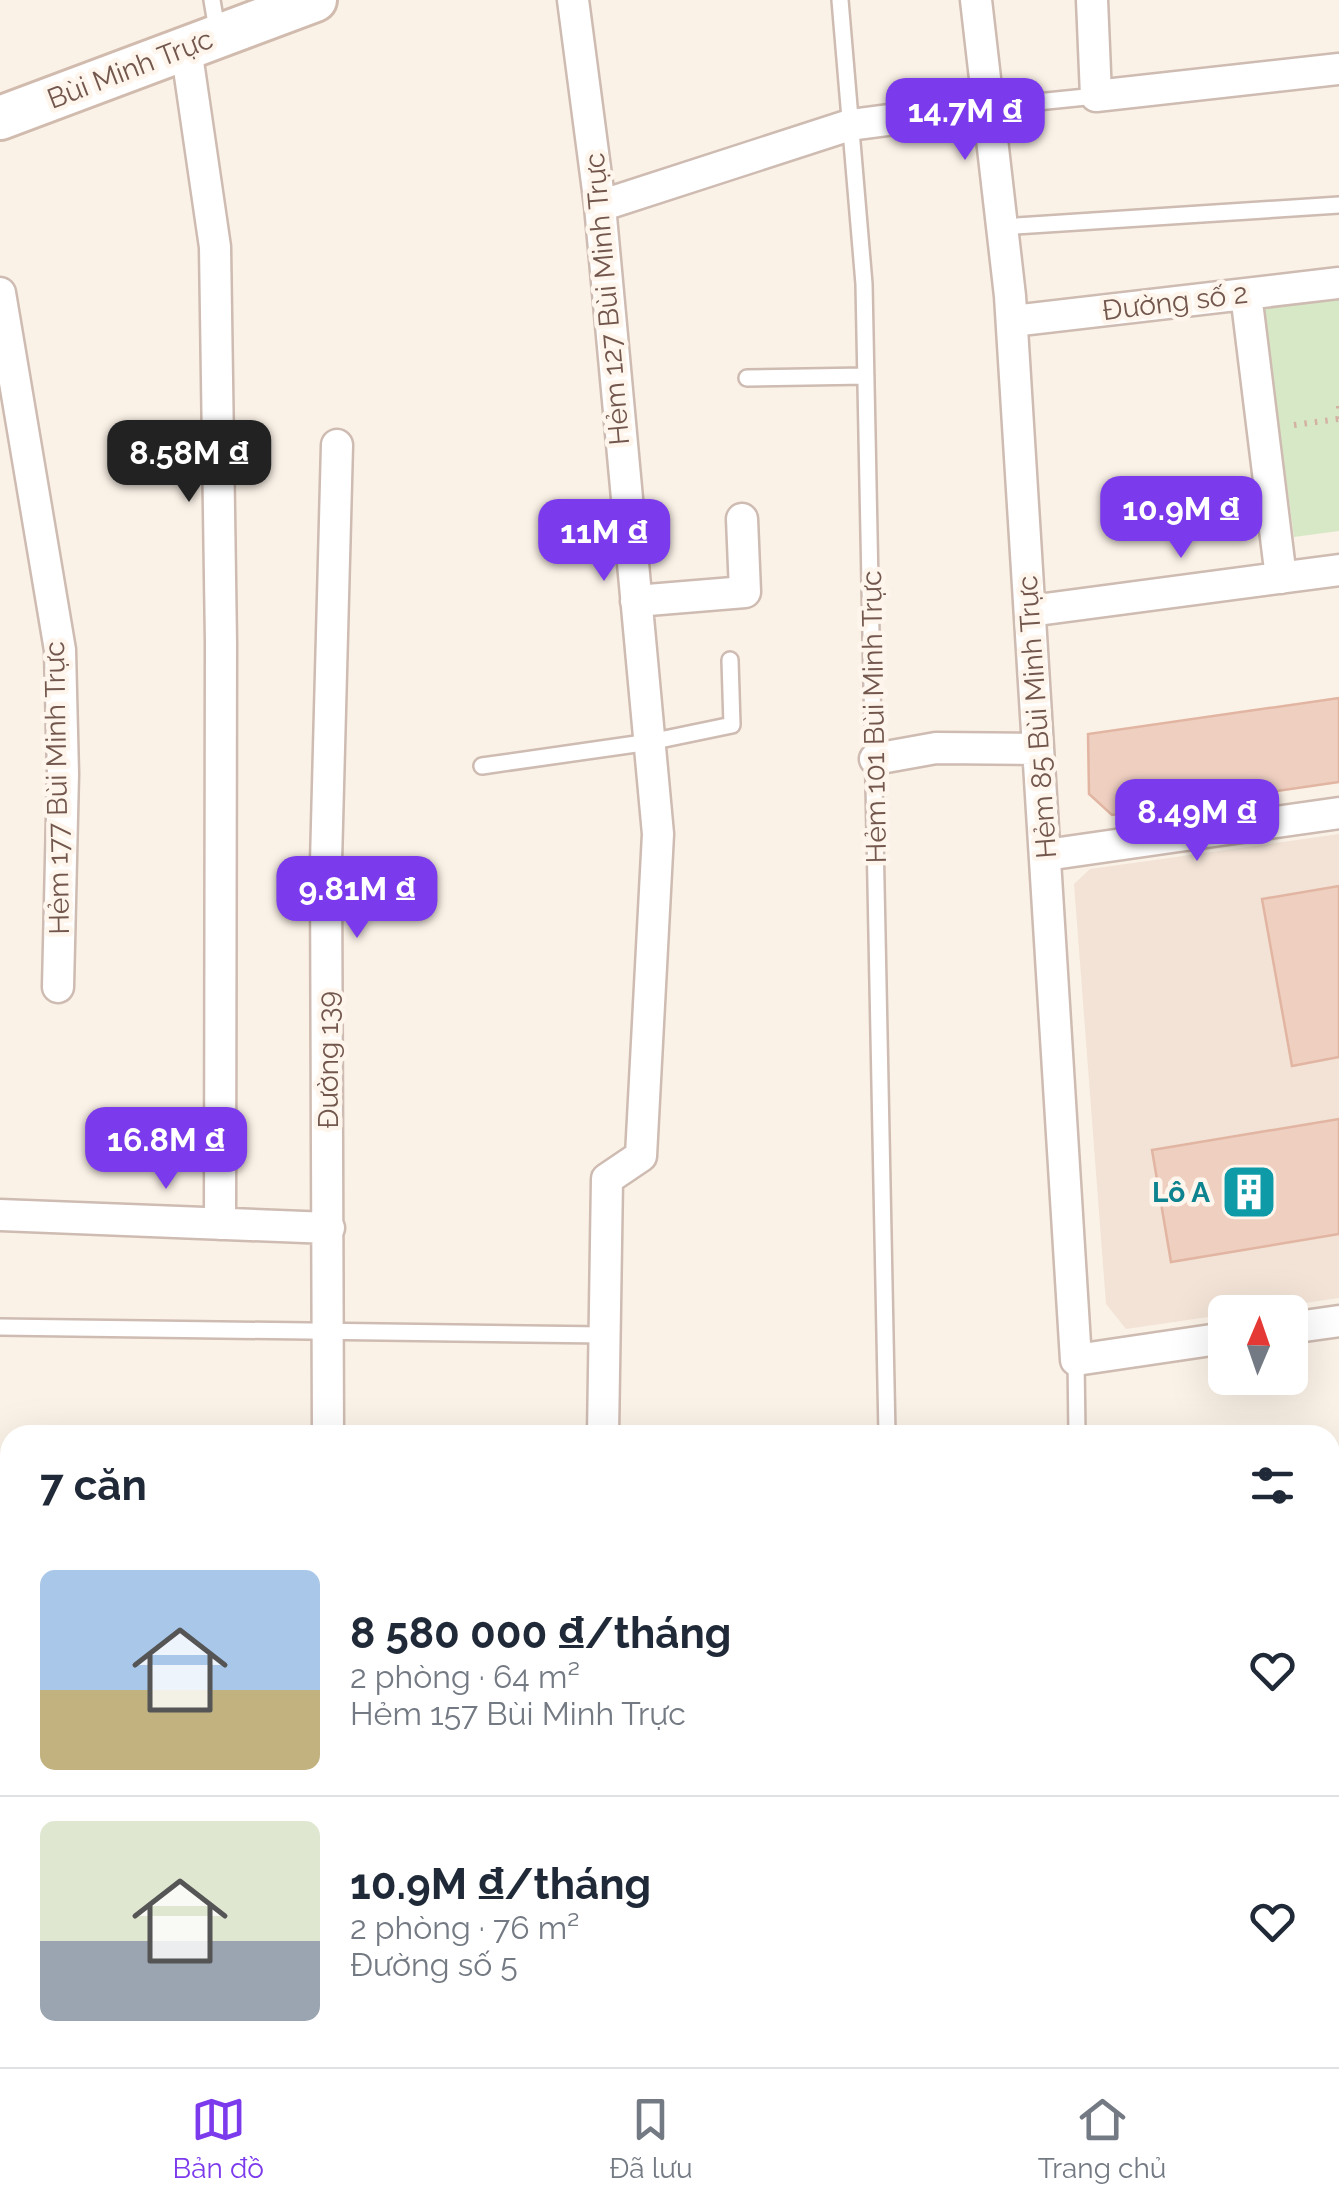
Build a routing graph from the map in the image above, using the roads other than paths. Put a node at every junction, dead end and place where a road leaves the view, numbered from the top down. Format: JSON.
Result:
{"nodes":[{"id":1,"x":316,"y":0,"type":"edge"},
{"id":2,"x":573,"y":0,"type":"edge"},
{"id":3,"x":840,"y":0,"type":"edge"},
{"id":4,"x":976,"y":0,"type":"edge"},
{"id":5,"x":1092,"y":0,"type":"edge"},
{"id":6,"x":205,"y":28,"type":"edge"},
{"id":7,"x":1339,"y":69,"type":"edge"},
{"id":8,"x":1096,"y":96,"type":"junction"},
{"id":9,"x":988,"y":107,"type":"junction"},
{"id":10,"x":0,"y":118,"type":"edge"},
{"id":11,"x":850,"y":125,"type":"junction"},
{"id":12,"x":1339,"y":205,"type":"edge"},
{"id":13,"x":600,"y":206,"type":"junction"},
{"id":14,"x":1002,"y":227,"type":"junction"},
{"id":15,"x":1339,"y":283,"type":"edge"},
{"id":16,"x":0,"y":293,"type":"edge"},
{"id":17,"x":1246,"y":294,"type":"junction"},
{"id":18,"x":1012,"y":321,"type":"junction"},
{"id":19,"x":866,"y":376,"type":"junction"},
{"id":20,"x":747,"y":378,"type":"dead end"},
{"id":21,"x":337,"y":446,"type":"dead end"},
{"id":22,"x":742,"y":519,"type":"dead end"},
{"id":23,"x":1339,"y":570,"type":"edge"},
{"id":24,"x":1281,"y":578,"type":"junction"},
{"id":25,"x":636,"y":601,"type":"junction"},
{"id":26,"x":1030,"y":610,"type":"junction"},
{"id":27,"x":730,"y":660,"type":"dead end"},
{"id":28,"x":650,"y":742,"type":"junction"},
{"id":29,"x":1038,"y":749,"type":"junction"},
{"id":30,"x":874,"y":760,"type":"junction"},
{"id":31,"x":482,"y":766,"type":"dead end"},
{"id":32,"x":1339,"y":813,"type":"edge"},
{"id":33,"x":1046,"y":855,"type":"junction"},
{"id":34,"x":58,"y":986,"type":"dead end"},
{"id":35,"x":0,"y":1215,"type":"edge"},
{"id":36,"x":220,"y":1224,"type":"junction"},
{"id":37,"x":328,"y":1228,"type":"junction"},
{"id":38,"x":1339,"y":1321,"type":"edge"},
{"id":39,"x":1308,"y":1325,"type":"edge"},
{"id":40,"x":0,"y":1326,"type":"edge"},
{"id":41,"x":328,"y":1331,"type":"junction"},
{"id":42,"x":604,"y":1335,"type":"junction"},
{"id":43,"x":1208,"y":1341,"type":"edge"},
{"id":44,"x":1076,"y":1360,"type":"junction"},
{"id":45,"x":328,"y":1425,"type":"edge"},
{"id":46,"x":603,"y":1425,"type":"edge"},
{"id":47,"x":887,"y":1425,"type":"edge"},
{"id":48,"x":1077,"y":1425,"type":"edge"}],
"edges":[{"from":1,"to":6,"type":"street","name":"Bùi Minh Trực"},
{"from":2,"to":13,"type":"street","name":"Hẻm 127 Bùi Minh Trực"},
{"from":3,"to":11,"type":"lane","name":"Hẻm 101 Bùi Minh Trực"},
{"from":4,"to":9,"type":"street","name":"Hẻm 85 Bùi Minh Trực"},
{"from":5,"to":8,"type":"street"},
{"from":6,"to":10,"type":"street","name":"Bùi Minh Trực"},
{"from":6,"to":36,"type":"street"},
{"from":7,"to":8,"type":"street"},
{"from":8,"to":9,"type":"lane"},
{"from":9,"to":11,"type":"street"},
{"from":9,"to":14,"type":"street","name":"Hẻm 85 Bùi Minh Trực"},
{"from":11,"to":13,"type":"street"},
{"from":11,"to":19,"type":"lane","name":"Hẻm 101 Bùi Minh Trực"},
{"from":12,"to":14,"type":"lane"},
{"from":13,"to":25,"type":"street","name":"Hẻm 127 Bùi Minh Trực"},
{"from":14,"to":18,"type":"street","name":"Hẻm 85 Bùi Minh Trực"},
{"from":15,"to":17,"type":"street","name":"Đường số 2"},
{"from":16,"to":34,"type":"street","name":"Hẻm 177 Bùi Minh Trực"},
{"from":17,"to":18,"type":"street","name":"Đường số 2"},
{"from":17,"to":24,"type":"street"},
{"from":18,"to":26,"type":"street","name":"Hẻm 85 Bùi Minh Trực"},
{"from":19,"to":20,"type":"lane"},
{"from":19,"to":30,"type":"lane","name":"Hẻm 101 Bùi Minh Trực"},
{"from":21,"to":37,"type":"street","name":"Đường 139"},
{"from":22,"to":25,"type":"street"},
{"from":23,"to":24,"type":"street"},
{"from":24,"to":26,"type":"street"},
{"from":25,"to":28,"type":"street","name":"Hẻm 127 Bùi Minh Trực"},
{"from":26,"to":29,"type":"street","name":"Hẻm 85 Bùi Minh Trực"},
{"from":27,"to":28,"type":"lane"},
{"from":28,"to":31,"type":"lane"},
{"from":28,"to":42,"type":"street","name":"Hẻm 127 Bùi Minh Trực"},
{"from":29,"to":30,"type":"street"},
{"from":29,"to":33,"type":"street","name":"Hẻm 85 Bùi Minh Trực"},
{"from":30,"to":47,"type":"lane","name":"Hẻm 101 Bùi Minh Trực"},
{"from":32,"to":33,"type":"street"},
{"from":33,"to":44,"type":"street","name":"Hẻm 85 Bùi Minh Trực"},
{"from":35,"to":36,"type":"street"},
{"from":36,"to":37,"type":"street"},
{"from":37,"to":41,"type":"street","name":"Đường 139"},
{"from":38,"to":39,"type":"street"},
{"from":40,"to":41,"type":"lane"},
{"from":41,"to":42,"type":"lane"},
{"from":41,"to":45,"type":"street","name":"Đường 139"},
{"from":42,"to":46,"type":"street"},
{"from":43,"to":44,"type":"street"},
{"from":44,"to":48,"type":"lane","name":"Hẻm 85 Bùi Minh Trực"}]}
